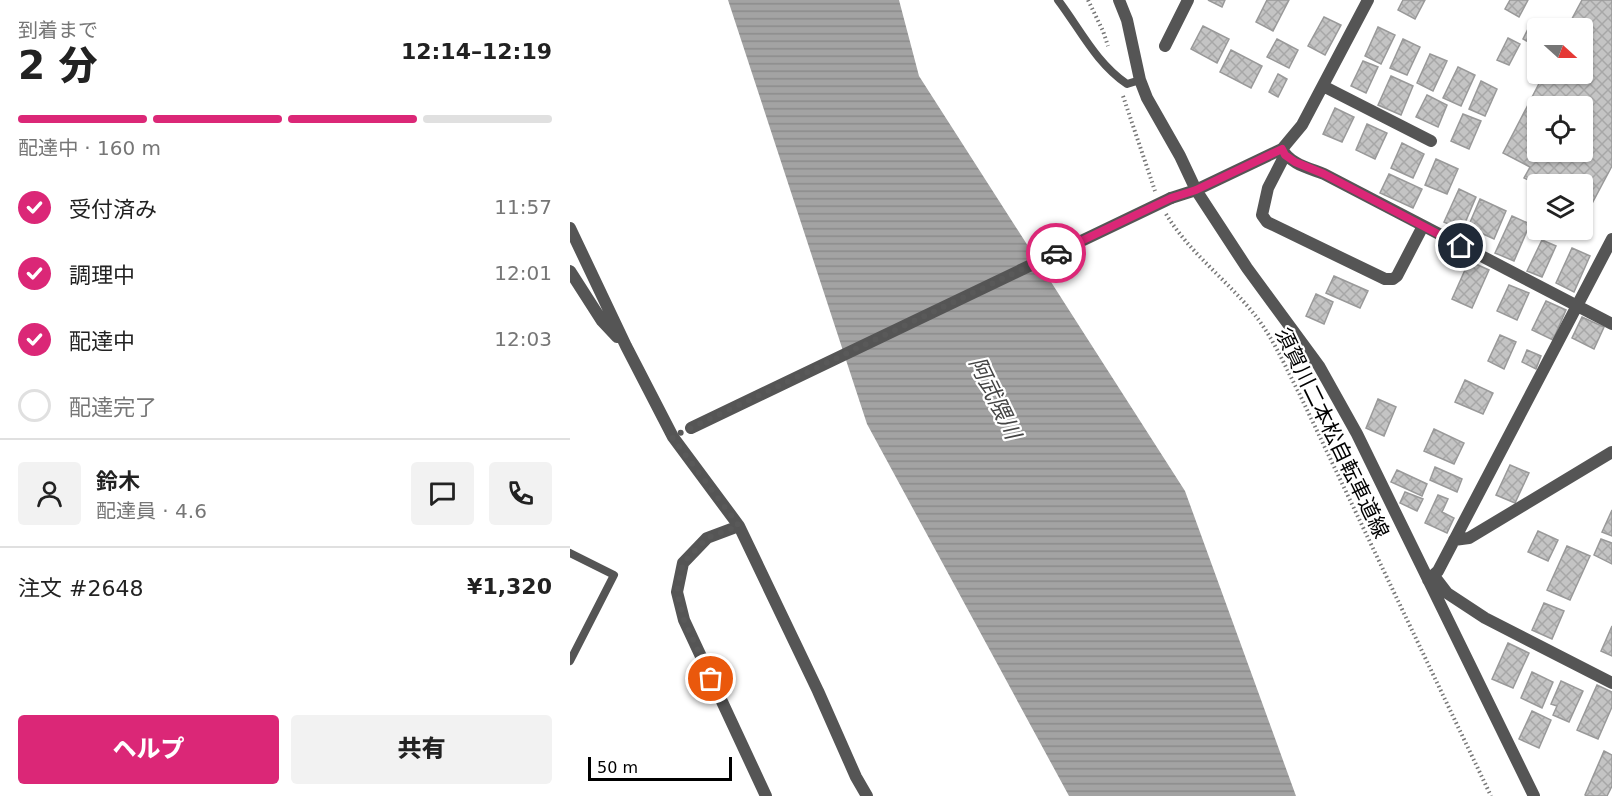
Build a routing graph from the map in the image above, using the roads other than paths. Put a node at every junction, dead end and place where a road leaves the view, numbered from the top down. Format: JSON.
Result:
{"nodes":[{"id":1,"x":1058,"y":0,"type":"edge"},
{"id":2,"x":1119,"y":0,"type":"edge"},
{"id":3,"x":1188,"y":0,"type":"edge"},
{"id":4,"x":1368,"y":0,"type":"edge"},
{"id":5,"x":1165,"y":46,"type":"dead end"},
{"id":6,"x":1140,"y":80,"type":"junction"},
{"id":7,"x":1323,"y":87,"type":"junction"},
{"id":8,"x":1431,"y":141,"type":"dead end"},
{"id":9,"x":1283,"y":152,"type":"junction"},
{"id":10,"x":1196,"y":190,"type":"junction"},
{"id":11,"x":1423,"y":226,"type":"junction"},
{"id":12,"x":570,"y":228,"type":"edge"},
{"id":13,"x":1612,"y":239,"type":"edge"},
{"id":14,"x":570,"y":272,"type":"edge"},
{"id":15,"x":1577,"y":306,"type":"junction"},
{"id":16,"x":1612,"y":324,"type":"edge"},
{"id":17,"x":626,"y":346,"type":"junction"},
{"id":18,"x":672,"y":437,"type":"junction"},
{"id":19,"x":1612,"y":452,"type":"edge"},
{"id":20,"x":739,"y":526,"type":"junction"},
{"id":21,"x":1454,"y":540,"type":"junction"},
{"id":22,"x":570,"y":553,"type":"edge"},
{"id":23,"x":1431,"y":578,"type":"junction"},
{"id":24,"x":570,"y":661,"type":"edge"},
{"id":25,"x":1612,"y":683,"type":"edge"},
{"id":26,"x":766,"y":796,"type":"edge"},
{"id":27,"x":867,"y":796,"type":"edge"},
{"id":28,"x":1534,"y":796,"type":"edge"}],
"edges":[{"from":1,"to":6,"type":"lane"},
{"from":2,"to":6,"type":"street"},
{"from":3,"to":5,"type":"street"},
{"from":4,"to":7,"type":"street"},
{"from":6,"to":10,"type":"street"},
{"from":7,"to":8,"type":"street"},
{"from":7,"to":9,"type":"street"},
{"from":9,"to":10,"type":"street"},
{"from":9,"to":11,"type":"street"},
{"from":9,"to":11,"type":"street"},
{"from":10,"to":18,"type":"street","bridge":true},
{"from":10,"to":23,"type":"street"},
{"from":11,"to":15,"type":"street"},
{"from":12,"to":17,"type":"street"},
{"from":13,"to":15,"type":"street"},
{"from":14,"to":17,"type":"street"},
{"from":15,"to":16,"type":"street"},
{"from":15,"to":21,"type":"street"},
{"from":17,"to":18,"type":"street"},
{"from":18,"to":20,"type":"street"},
{"from":19,"to":21,"type":"street"},
{"from":20,"to":26,"type":"street"},
{"from":20,"to":27,"type":"street"},
{"from":21,"to":23,"type":"street"},
{"from":22,"to":24,"type":"lane"},
{"from":23,"to":25,"type":"street"},
{"from":23,"to":28,"type":"street"}]}
